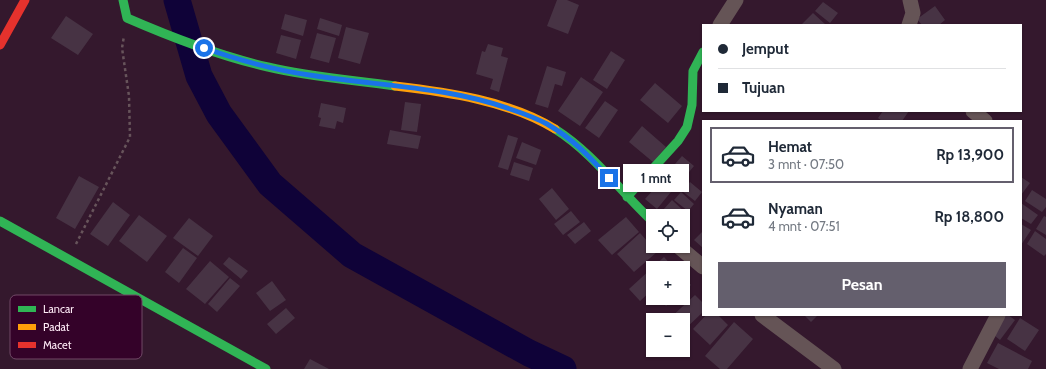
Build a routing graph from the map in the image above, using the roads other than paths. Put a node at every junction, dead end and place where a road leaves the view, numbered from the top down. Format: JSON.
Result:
{"nodes":[{"id":1,"x":25,"y":0,"type":"edge"},
{"id":2,"x":123,"y":0,"type":"edge"},
{"id":3,"x":736,"y":0,"type":"edge"},
{"id":4,"x":910,"y":0,"type":"edge"},
{"id":5,"x":721,"y":24,"type":"edge"},
{"id":6,"x":909,"y":24,"type":"edge"},
{"id":7,"x":0,"y":45,"type":"edge"},
{"id":8,"x":702,"y":54,"type":"edge"},
{"id":9,"x":974,"y":112,"type":"edge"},
{"id":10,"x":984,"y":120,"type":"edge"},
{"id":11,"x":628,"y":197,"type":"junction"},
{"id":12,"x":646,"y":215,"type":"edge"},
{"id":13,"x":0,"y":221,"type":"edge"},
{"id":14,"x":686,"y":253,"type":"edge"},
{"id":15,"x":702,"y":267,"type":"edge"},
{"id":16,"x":133,"y":295,"type":"edge"},
{"id":17,"x":142,"y":300,"type":"edge"},
{"id":18,"x":763,"y":316,"type":"edge"},
{"id":19,"x":997,"y":316,"type":"edge"},
{"id":20,"x":266,"y":369,"type":"edge"},
{"id":21,"x":834,"y":369,"type":"edge"},
{"id":22,"x":970,"y":369,"type":"edge"}],
"edges":[{"from":1,"to":7,"type":"street"},
{"from":2,"to":11,"type":"street"},
{"from":3,"to":5,"type":"street"},
{"from":4,"to":6,"type":"street"},
{"from":8,"to":11,"type":"street"},
{"from":9,"to":10,"type":"street"},
{"from":11,"to":12,"type":"street"},
{"from":13,"to":16,"type":"street"},
{"from":14,"to":15,"type":"street"},
{"from":17,"to":20,"type":"street"},
{"from":18,"to":21,"type":"street"},
{"from":19,"to":22,"type":"street"}]}
